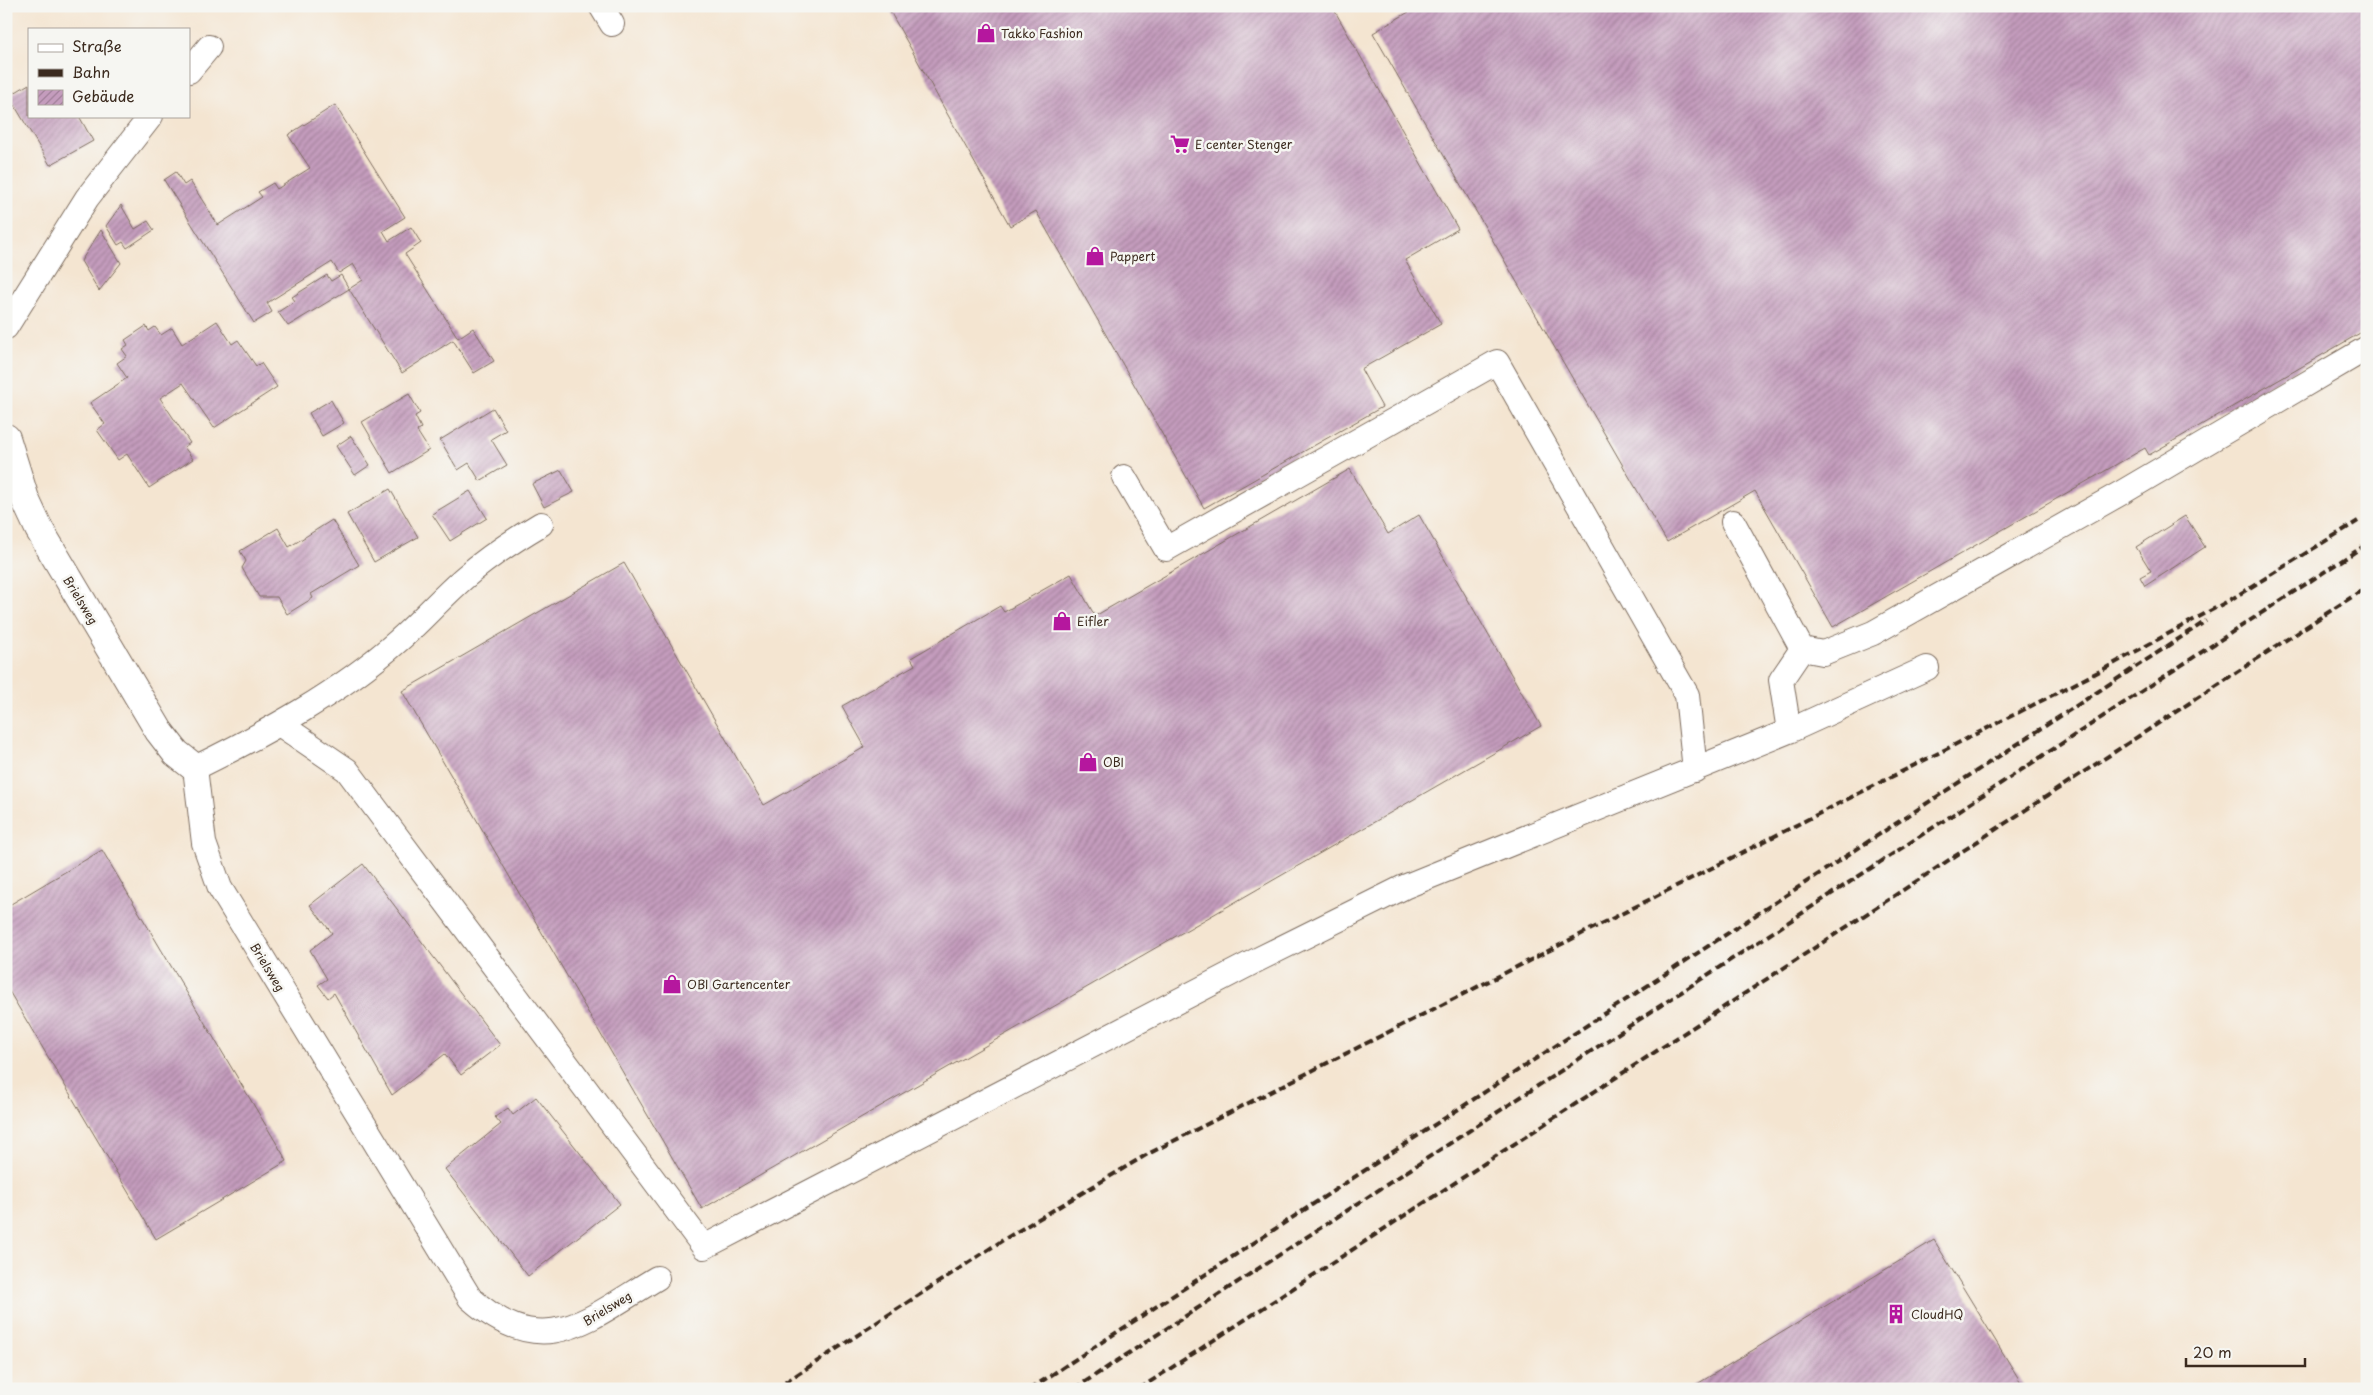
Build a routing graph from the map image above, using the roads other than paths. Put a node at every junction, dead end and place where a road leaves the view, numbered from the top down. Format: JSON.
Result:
{"nodes":[{"id":1,"x":209,"y":46,"type":"dead end"},
{"id":2,"x":190,"y":70,"type":"edge"},
{"id":3,"x":149,"y":118,"type":"edge"},
{"id":4,"x":6,"y":327,"type":"edge"},
{"id":5,"x":2367,"y":348,"type":"edge"},
{"id":6,"x":6,"y":438,"type":"edge"},
{"id":7,"x":1124,"y":477,"type":"dead end"},
{"id":8,"x":1733,"y":522,"type":"dead end"},
{"id":9,"x":541,"y":524,"type":"dead end"},
{"id":10,"x":1802,"y":649,"type":"junction"},
{"id":11,"x":1927,"y":668,"type":"dead end"},
{"id":12,"x":281,"y":725,"type":"junction"},
{"id":13,"x":1789,"y":731,"type":"junction"},
{"id":14,"x":195,"y":768,"type":"junction"},
{"id":15,"x":1694,"y":770,"type":"junction"},
{"id":16,"x":657,"y":1278,"type":"dead end"}],
"edges":[{"from":1,"to":2,"type":"lane"},
{"from":3,"to":4,"type":"lane"},
{"from":5,"to":10,"type":"lane"},
{"from":6,"to":14,"type":"street","name":"Brielsweg"},
{"from":7,"to":15,"type":"lane"},
{"from":8,"to":10,"type":"lane"},
{"from":9,"to":12,"type":"lane"},
{"from":10,"to":13,"type":"lane"},
{"from":11,"to":13,"type":"lane"},
{"from":12,"to":14,"type":"lane"},
{"from":12,"to":15,"type":"lane"},
{"from":13,"to":15,"type":"lane"},
{"from":14,"to":16,"type":"lane","name":"Brielsweg"}]}
